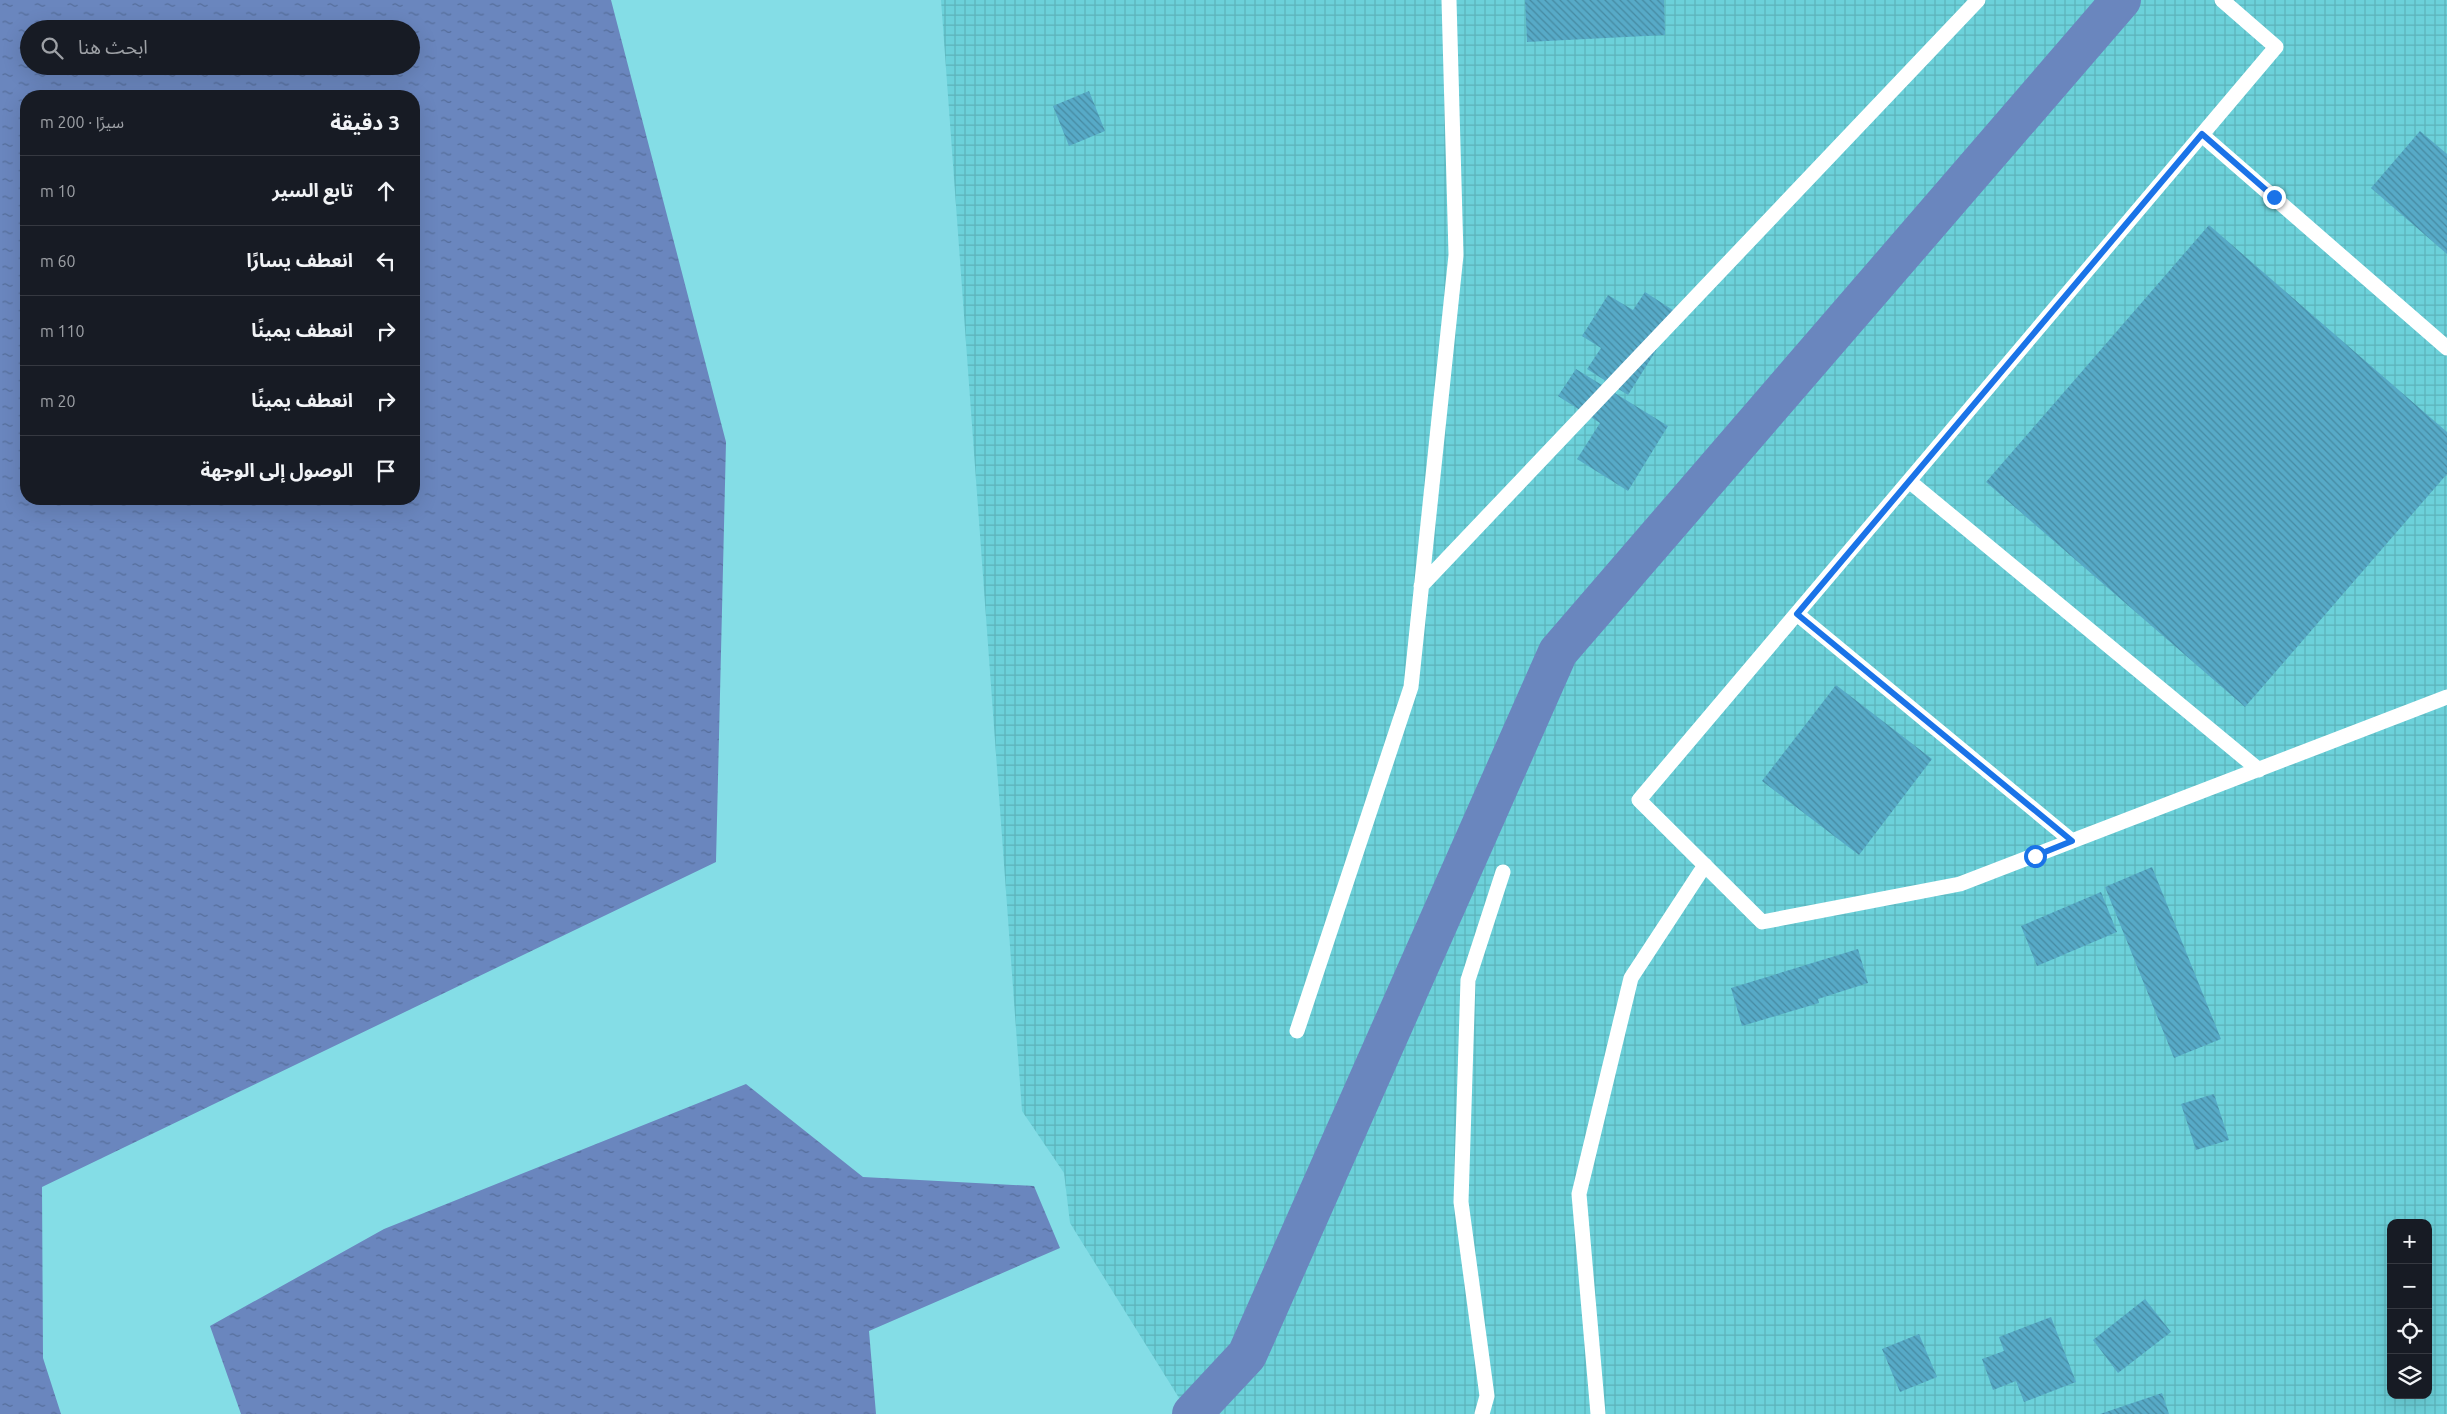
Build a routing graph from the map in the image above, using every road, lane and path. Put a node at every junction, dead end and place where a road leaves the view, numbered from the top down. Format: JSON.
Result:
{"nodes":[{"id":1,"x":1449,"y":0,"type":"edge"},
{"id":2,"x":1978,"y":0,"type":"edge"},
{"id":3,"x":2222,"y":0,"type":"edge"},
{"id":4,"x":2202,"y":134,"type":"junction"},
{"id":5,"x":2447,"y":348,"type":"edge"},
{"id":6,"x":1909,"y":481,"type":"junction"},
{"id":7,"x":1422,"y":586,"type":"junction"},
{"id":8,"x":1797,"y":614,"type":"junction"},
{"id":9,"x":2447,"y":697,"type":"edge"},
{"id":10,"x":2259,"y":770,"type":"junction"},
{"id":11,"x":2072,"y":841,"type":"junction"},
{"id":12,"x":1704,"y":865,"type":"junction"},
{"id":13,"x":1503,"y":872,"type":"dead end"},
{"id":14,"x":1297,"y":1031,"type":"dead end"},
{"id":15,"x":1482,"y":1414,"type":"edge"},
{"id":16,"x":1598,"y":1414,"type":"edge"}],
"edges":[{"from":1,"to":7,"type":"lane"},
{"from":2,"to":7,"type":"lane"},
{"from":3,"to":4,"type":"lane"},
{"from":4,"to":5,"type":"lane"},
{"from":4,"to":6,"type":"lane"},
{"from":6,"to":8,"type":"lane"},
{"from":6,"to":10,"type":"lane"},
{"from":7,"to":14,"type":"lane"},
{"from":8,"to":11,"type":"lane"},
{"from":8,"to":12,"type":"lane"},
{"from":9,"to":10,"type":"lane"},
{"from":10,"to":11,"type":"lane"},
{"from":11,"to":12,"type":"lane"},
{"from":12,"to":16,"type":"lane"},
{"from":13,"to":15,"type":"lane"}]}
